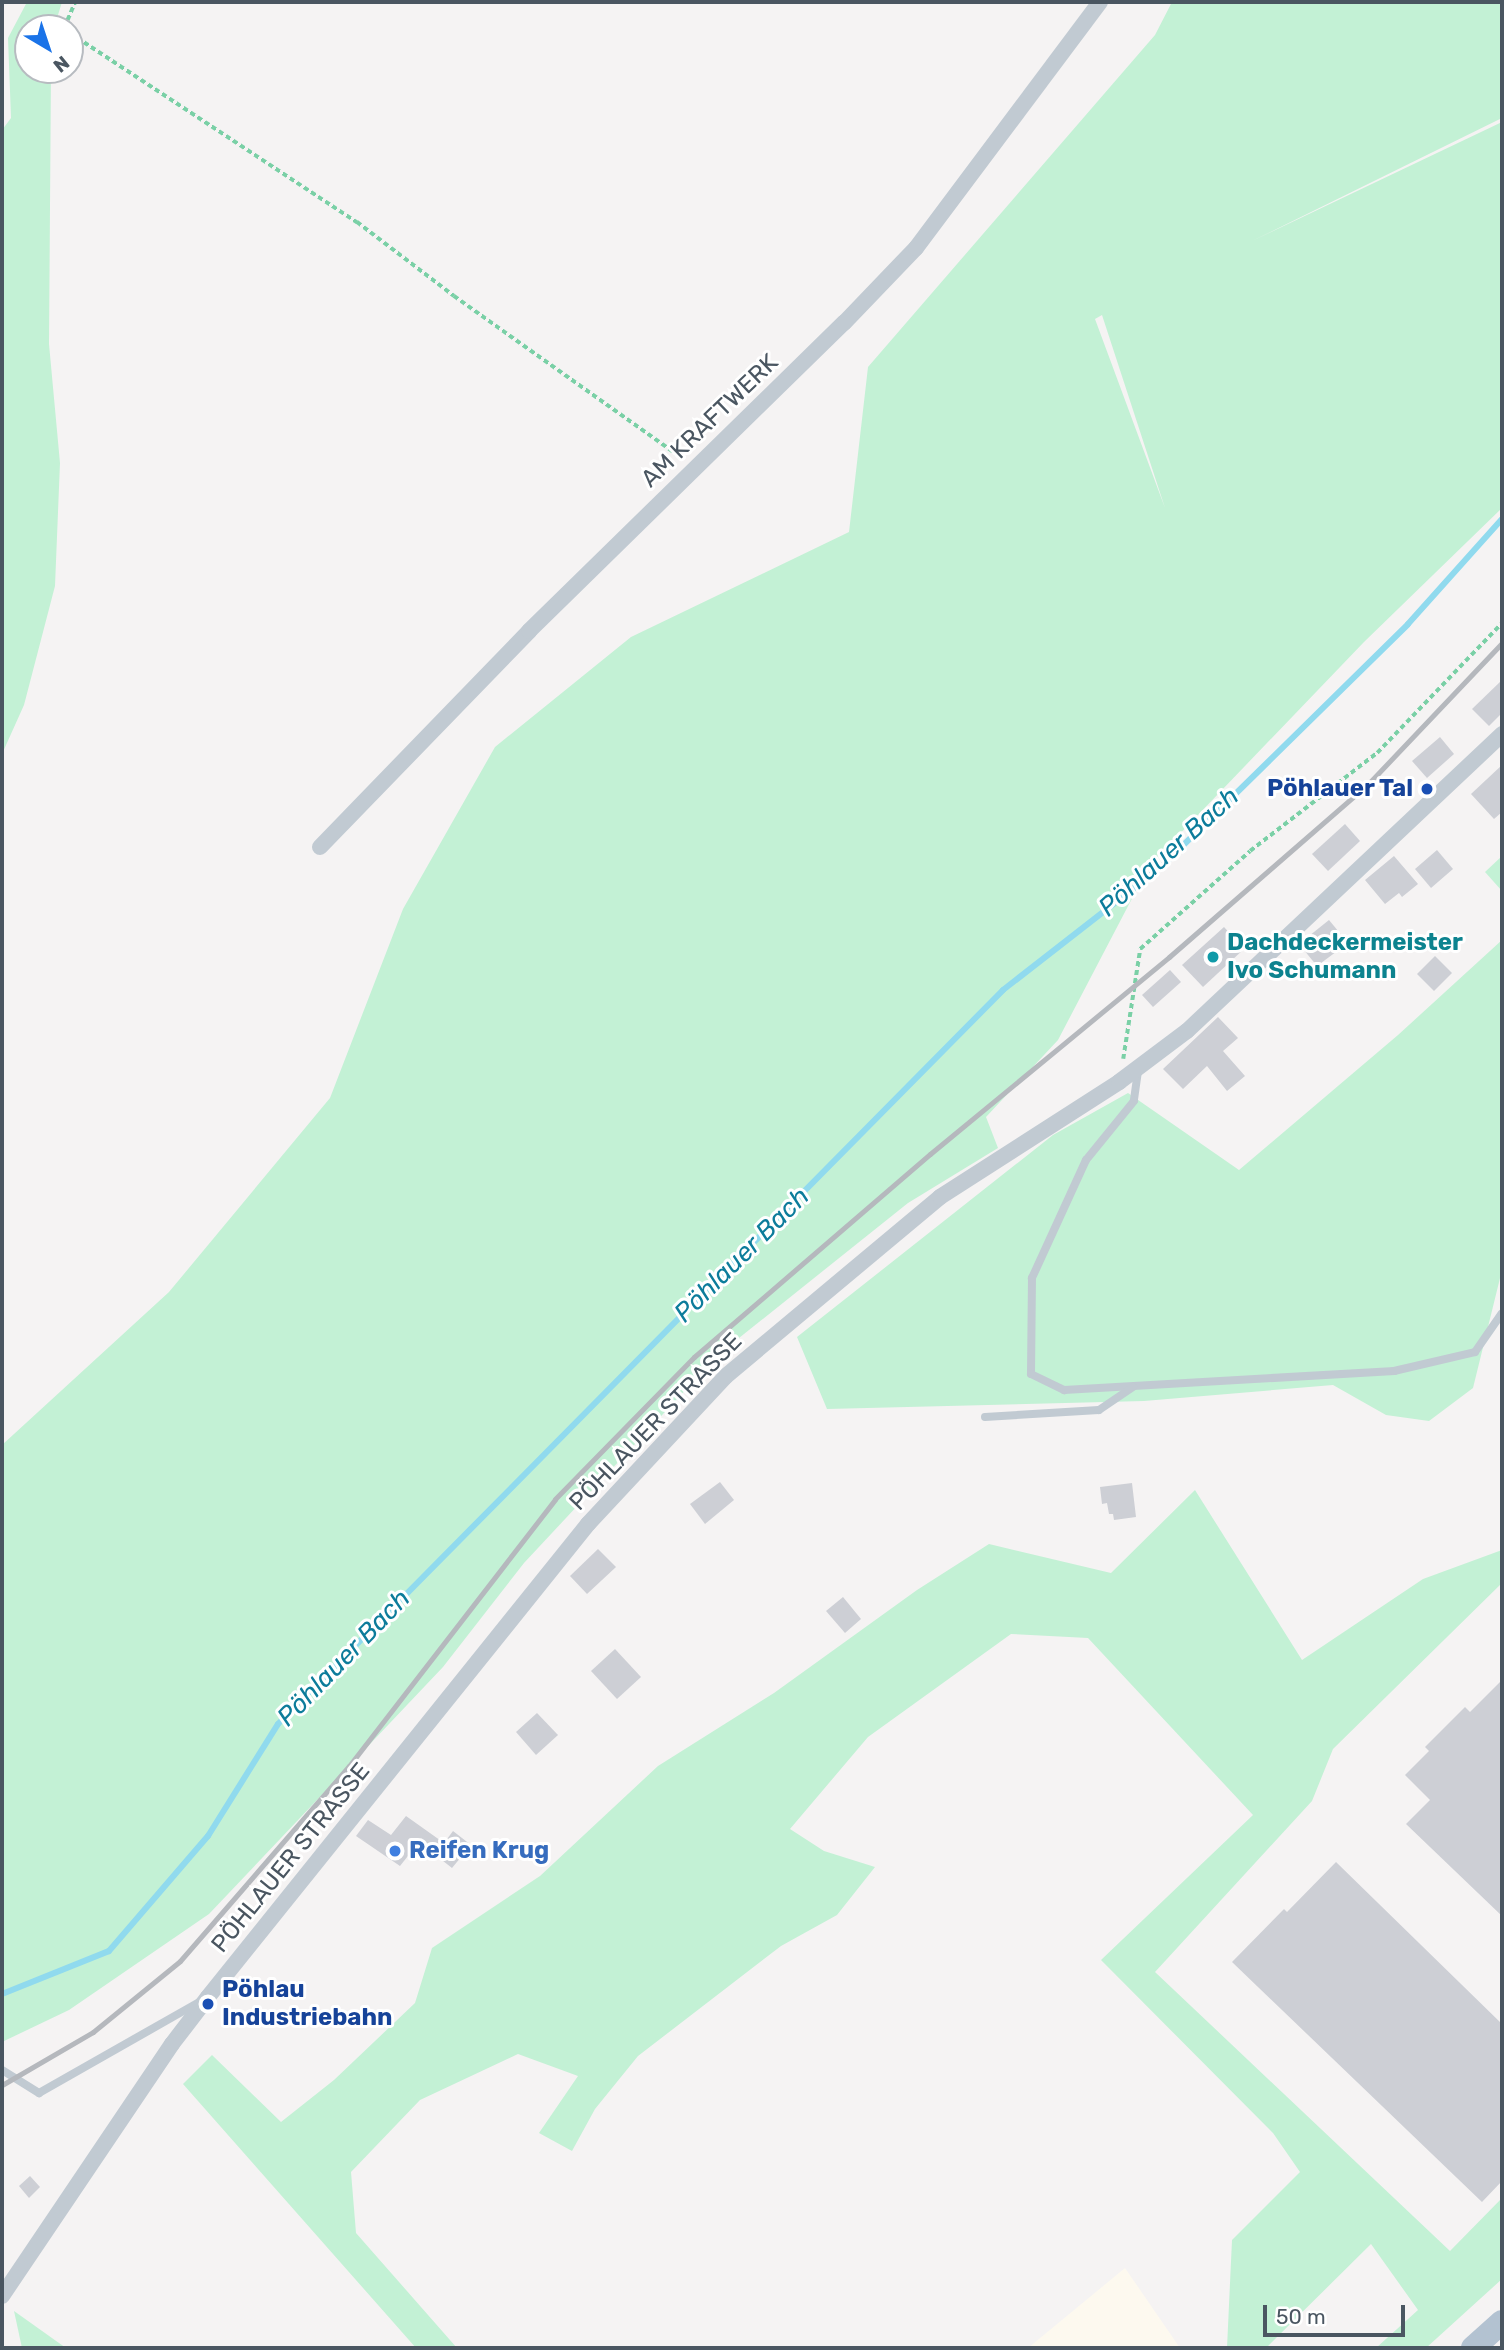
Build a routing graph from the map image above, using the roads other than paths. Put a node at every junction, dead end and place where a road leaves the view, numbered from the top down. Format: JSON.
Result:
{"nodes":[{"id":1,"x":1100,"y":2,"type":"edge"},
{"id":2,"x":1502,"y":734,"type":"edge"},
{"id":3,"x":320,"y":847,"type":"dead end"},
{"id":4,"x":1138,"y":1068,"type":"junction"},
{"id":5,"x":1502,"y":1312,"type":"edge"},
{"id":6,"x":1136,"y":1386,"type":"junction"},
{"id":7,"x":985,"y":1416,"type":"dead end"},
{"id":8,"x":208,"y":1997,"type":"junction"},
{"id":9,"x":2,"y":2070,"type":"edge"},
{"id":10,"x":2,"y":2296,"type":"edge"},
{"id":11,"x":1502,"y":2322,"type":"edge"},
{"id":12,"x":1473,"y":2348,"type":"edge"}],
"edges":[{"from":1,"to":3,"type":"street","name":"AM KRAFTWERK"},
{"from":2,"to":4,"type":"street","name":"PÖHLAUER STRASSE"},
{"from":4,"to":6,"type":"lane"},
{"from":4,"to":8,"type":"street","name":"PÖHLAUER STRASSE"},
{"from":5,"to":6,"type":"lane"},
{"from":6,"to":7,"type":"lane"},
{"from":8,"to":9,"type":"lane"},
{"from":8,"to":10,"type":"street","name":"PÖHLAUER STRASSE"},
{"from":11,"to":12,"type":"main road"}]}
